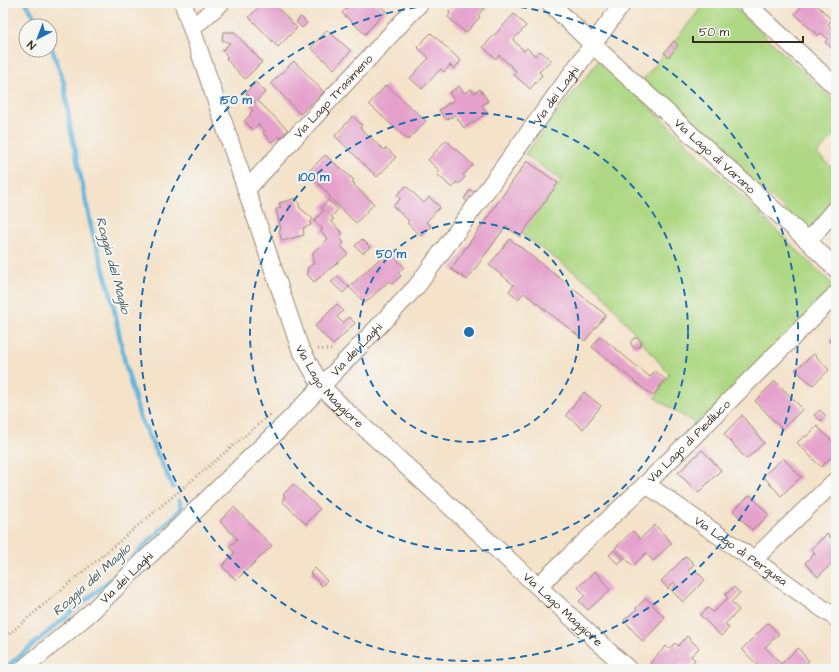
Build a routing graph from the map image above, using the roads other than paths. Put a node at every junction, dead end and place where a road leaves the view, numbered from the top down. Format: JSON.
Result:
{"nodes":[{"id":1,"x":183,"y":3,"type":"edge"},
{"id":2,"x":222,"y":3,"type":"edge"},
{"id":3,"x":420,"y":3,"type":"edge"},
{"id":4,"x":550,"y":3,"type":"edge"},
{"id":5,"x":623,"y":3,"type":"edge"},
{"id":6,"x":746,"y":3,"type":"edge"},
{"id":7,"x":192,"y":28,"type":"junction"},
{"id":8,"x":593,"y":45,"type":"junction"},
{"id":9,"x":836,"y":87,"type":"edge"},
{"id":10,"x":246,"y":190,"type":"junction"},
{"id":11,"x":836,"y":208,"type":"edge"},
{"id":12,"x":808,"y":241,"type":"junction"},
{"id":13,"x":836,"y":269,"type":"edge"},
{"id":14,"x":836,"y":294,"type":"edge"},
{"id":15,"x":322,"y":387,"type":"junction"},
{"id":16,"x":836,"y":480,"type":"edge"},
{"id":17,"x":646,"y":484,"type":"junction"},
{"id":18,"x":753,"y":560,"type":"junction"},
{"id":19,"x":538,"y":586,"type":"junction"},
{"id":20,"x":836,"y":618,"type":"edge"},
{"id":21,"x":23,"y":669,"type":"edge"},
{"id":22,"x":628,"y":669,"type":"edge"}],
"edges":[{"from":1,"to":7,"type":"street","name":"Via Lago Maggiore"},
{"from":2,"to":7,"type":"street"},
{"from":3,"to":10,"type":"street","name":"Via Lago Trasimeno"},
{"from":4,"to":8,"type":"street","name":"Via Lago di Varano"},
{"from":5,"to":8,"type":"street","name":"Via dei Laghi"},
{"from":6,"to":9,"type":"street"},
{"from":7,"to":10,"type":"street","name":"Via Lago Maggiore"},
{"from":8,"to":12,"type":"street","name":"Via Lago di Varano"},
{"from":8,"to":15,"type":"street","name":"Via dei Laghi"},
{"from":10,"to":15,"type":"street","name":"Via Lago Maggiore"},
{"from":11,"to":12,"type":"street"},
{"from":12,"to":13,"type":"street","name":"Via Lago di Varano"},
{"from":14,"to":17,"type":"street","name":"Via Lago di Piediluco"},
{"from":15,"to":19,"type":"street","name":"Via Lago Maggiore"},
{"from":15,"to":21,"type":"street","name":"Via dei Laghi"},
{"from":16,"to":18,"type":"street"},
{"from":17,"to":18,"type":"street","name":"Via Lago di Pergusa"},
{"from":17,"to":19,"type":"street","name":"Via Lago di Piediluco"},
{"from":18,"to":20,"type":"street","name":"Via Lago di Pergusa"},
{"from":19,"to":22,"type":"street","name":"Via Lago Maggiore"}]}
